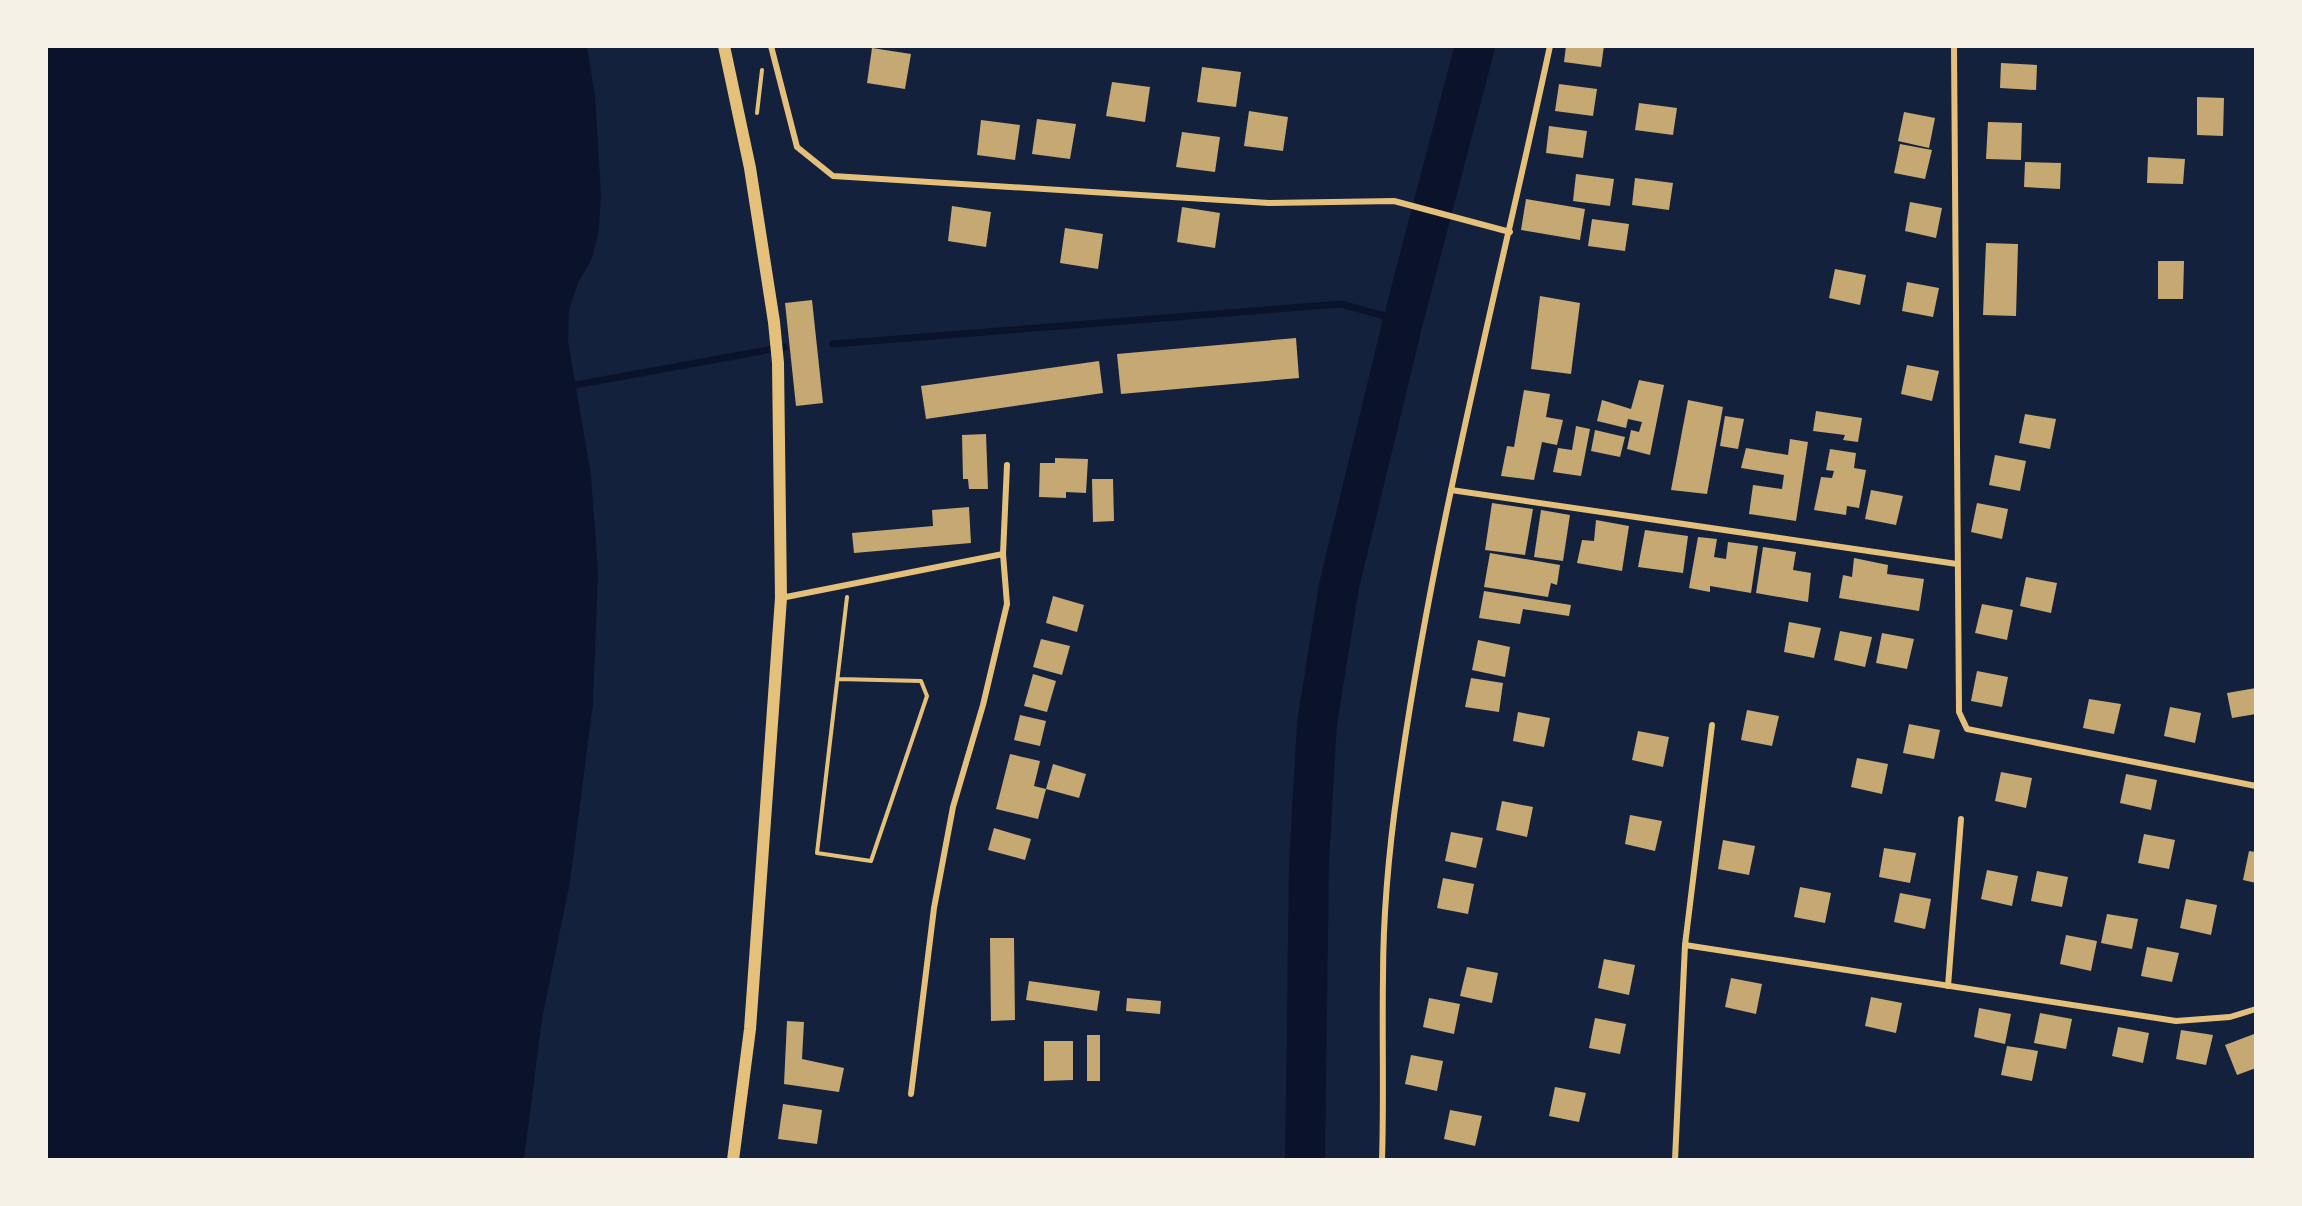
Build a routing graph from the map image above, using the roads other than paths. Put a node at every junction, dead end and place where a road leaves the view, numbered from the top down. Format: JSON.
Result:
{"nodes":[{"id":1,"x":724,"y":46,"type":"edge"},
{"id":2,"x":771,"y":46,"type":"edge"},
{"id":3,"x":1550,"y":46,"type":"edge"},
{"id":4,"x":1954,"y":46,"type":"edge"},
{"id":5,"x":1510,"y":232,"type":"junction"},
{"id":6,"x":1007,"y":465,"type":"dead end"},
{"id":7,"x":1451,"y":490,"type":"junction"},
{"id":8,"x":1003,"y":554,"type":"junction"},
{"id":9,"x":1957,"y":564,"type":"junction"},
{"id":10,"x":780,"y":598,"type":"junction"},
{"id":11,"x":1712,"y":725,"type":"dead end"},
{"id":12,"x":2256,"y":786,"type":"edge"},
{"id":13,"x":1961,"y":819,"type":"dead end"},
{"id":14,"x":1685,"y":945,"type":"junction"},
{"id":15,"x":1948,"y":986,"type":"junction"},
{"id":16,"x":2256,"y":1009,"type":"edge"},
{"id":17,"x":911,"y":1094,"type":"dead end"},
{"id":18,"x":734,"y":1160,"type":"edge"},
{"id":19,"x":1382,"y":1160,"type":"edge"},
{"id":20,"x":1675,"y":1160,"type":"edge"}],
"edges":[{"from":1,"to":10,"type":"main road"},
{"from":2,"to":5,"type":"street"},
{"from":3,"to":5,"type":"street"},
{"from":4,"to":9,"type":"street"},
{"from":5,"to":7,"type":"street"},
{"from":6,"to":8,"type":"street"},
{"from":7,"to":9,"type":"street"},
{"from":7,"to":19,"type":"street"},
{"from":8,"to":10,"type":"street"},
{"from":8,"to":17,"type":"street"},
{"from":9,"to":12,"type":"street"},
{"from":10,"to":18,"type":"main road"},
{"from":11,"to":14,"type":"street"},
{"from":13,"to":15,"type":"street"},
{"from":14,"to":15,"type":"street"},
{"from":14,"to":20,"type":"street"},
{"from":15,"to":16,"type":"street"}]}
